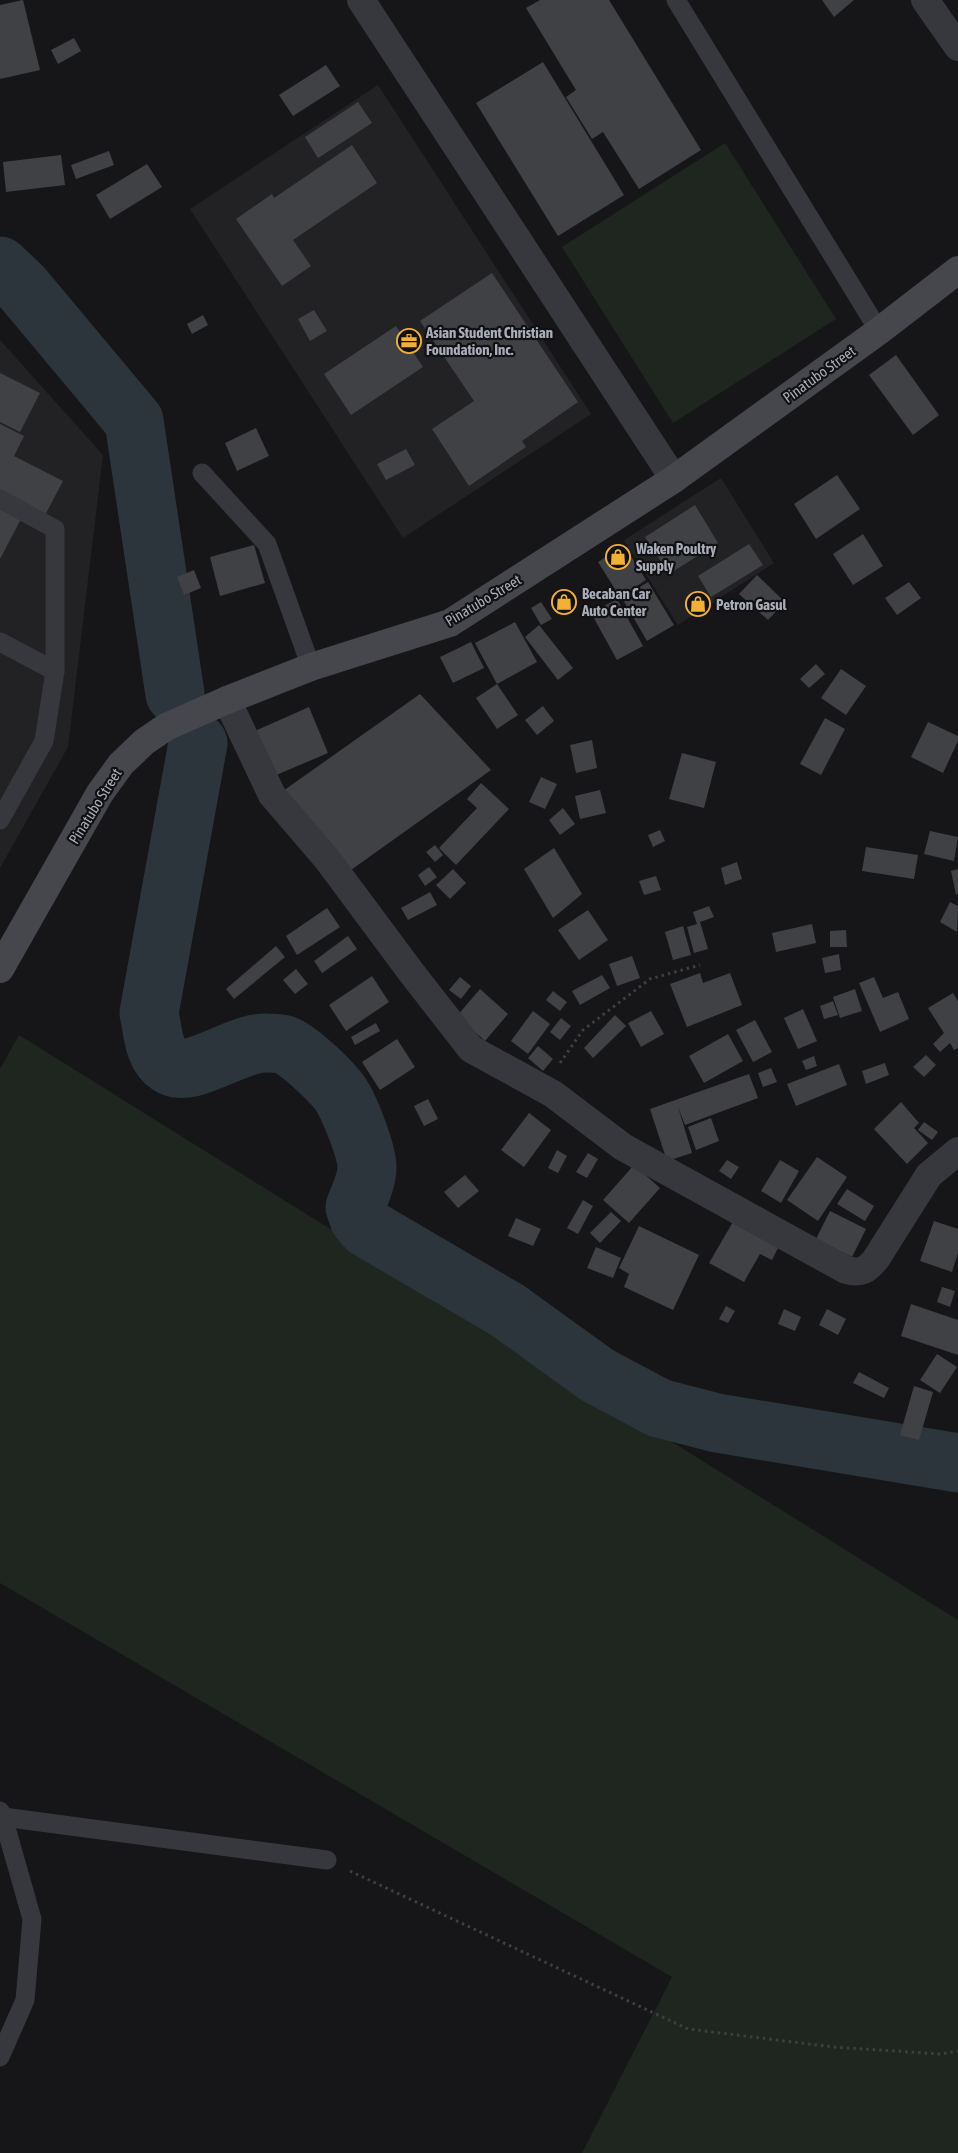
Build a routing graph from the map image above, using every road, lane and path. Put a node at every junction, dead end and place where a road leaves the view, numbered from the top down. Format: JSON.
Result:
{"nodes":[{"id":1,"x":361,"y":0,"type":"edge"},
{"id":2,"x":676,"y":0,"type":"edge"},
{"id":3,"x":925,"y":0,"type":"edge"},
{"id":4,"x":958,"y":47,"type":"edge"},
{"id":5,"x":958,"y":270,"type":"edge"},
{"id":6,"x":879,"y":331,"type":"junction"},
{"id":7,"x":202,"y":473,"type":"dead end"},
{"id":8,"x":674,"y":479,"type":"junction"},
{"id":9,"x":0,"y":499,"type":"edge"},
{"id":10,"x":0,"y":642,"type":"edge"},
{"id":11,"x":311,"y":667,"type":"junction"},
{"id":12,"x":55,"y":671,"type":"junction"},
{"id":13,"x":227,"y":700,"type":"junction"},
{"id":14,"x":0,"y":820,"type":"edge"},
{"id":15,"x":700,"y":965,"type":"dead end"},
{"id":16,"x":0,"y":969,"type":"edge"},
{"id":17,"x":543,"y":1089,"type":"junction"},
{"id":18,"x":958,"y":1151,"type":"edge"},
{"id":19,"x":2,"y":1814,"type":"edge"},
{"id":20,"x":327,"y":1860,"type":"joint"},
{"id":21,"x":958,"y":2051,"type":"edge"},
{"id":22,"x":0,"y":2057,"type":"edge"}],
"edges":[{"from":1,"to":8,"type":"street"},
{"from":2,"to":6,"type":"lane"},
{"from":3,"to":4,"type":"street"},
{"from":5,"to":6,"type":"street","name":"Pinatubo Street"},
{"from":6,"to":8,"type":"street","name":"Pinatubo Street"},
{"from":7,"to":11,"type":"lane"},
{"from":8,"to":11,"type":"street","name":"Pinatubo Street"},
{"from":9,"to":12,"type":"lane"},
{"from":10,"to":12,"type":"lane"},
{"from":11,"to":13,"type":"street","name":"Pinatubo Street"},
{"from":12,"to":14,"type":"lane"},
{"from":13,"to":16,"type":"street","name":"Pinatubo Street"},
{"from":13,"to":17,"type":"street"},
{"from":15,"to":17,"type":"path"},
{"from":17,"to":18,"type":"street"},
{"from":19,"to":20,"type":"lane"},
{"from":19,"to":22,"type":"lane"},
{"from":20,"to":21,"type":"path"}]}
